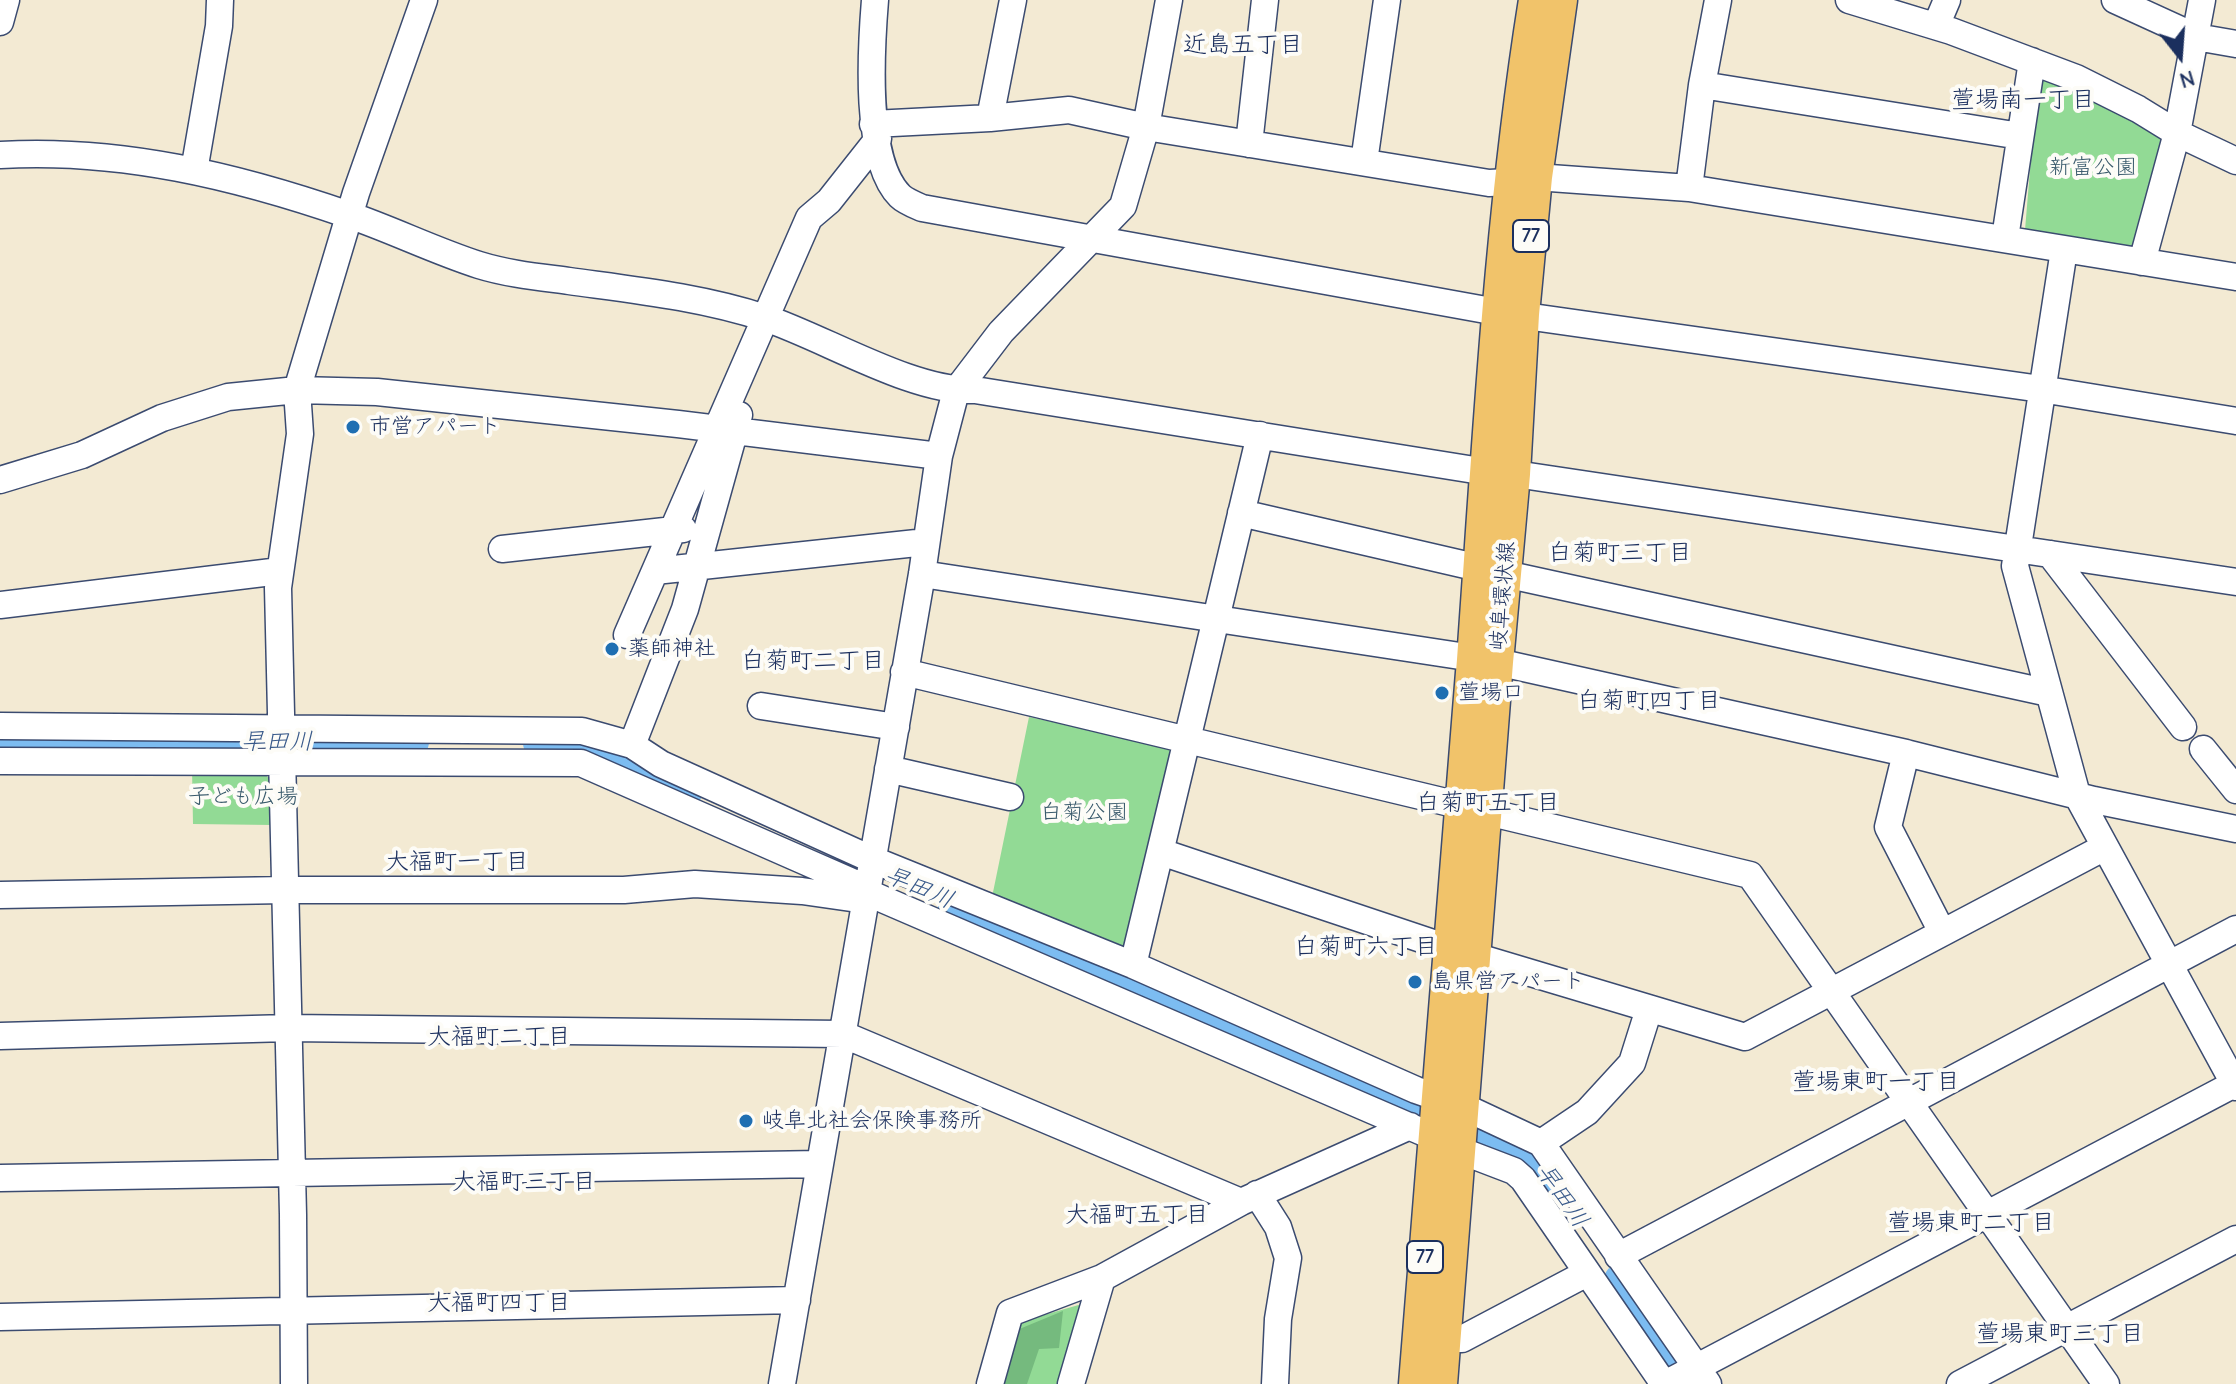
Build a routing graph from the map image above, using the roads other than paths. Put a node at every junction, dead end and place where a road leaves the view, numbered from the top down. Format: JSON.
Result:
{"nodes":[{"id":1,"x":6,"y":0,"type":"edge"},
{"id":2,"x":220,"y":0,"type":"edge"},
{"id":3,"x":424,"y":0,"type":"edge"},
{"id":4,"x":875,"y":0,"type":"edge"},
{"id":5,"x":1013,"y":0,"type":"edge"},
{"id":6,"x":1169,"y":0,"type":"edge"},
{"id":7,"x":1265,"y":0,"type":"edge"},
{"id":8,"x":1387,"y":0,"type":"edge"},
{"id":9,"x":1535,"y":0,"type":"edge"},
{"id":10,"x":1561,"y":0,"type":"edge"},
{"id":11,"x":1718,"y":0,"type":"edge"},
{"id":12,"x":1849,"y":0,"type":"edge"},
{"id":13,"x":1947,"y":0,"type":"edge"},
{"id":14,"x":2115,"y":0,"type":"edge"},
{"id":15,"x":2202,"y":0,"type":"edge"},
{"id":16,"x":0,"y":22,"type":"edge"},
{"id":17,"x":1936,"y":26,"type":"junction"},
{"id":18,"x":2196,"y":37,"type":"junction"},
{"id":19,"x":2236,"y":44,"type":"edge"},
{"id":20,"x":2032,"y":61,"type":"junction"},
{"id":21,"x":1702,"y":85,"type":"junction"},
{"id":22,"x":990,"y":118,"type":"junction"},
{"id":23,"x":1146,"y":127,"type":"junction"},
{"id":24,"x":876,"y":131,"type":"junction"},
{"id":25,"x":2177,"y":133,"type":"junction"},
{"id":26,"x":2020,"y":136,"type":"junction"},
{"id":27,"x":1249,"y":144,"type":"junction"},
{"id":28,"x":0,"y":155,"type":"edge"},
{"id":29,"x":2236,"y":161,"type":"edge"},
{"id":30,"x":1364,"y":162,"type":"junction"},
{"id":31,"x":194,"y":171,"type":"junction"},
{"id":32,"x":1523,"y":180,"type":"junction"},
{"id":33,"x":1689,"y":188,"type":"junction"},
{"id":34,"x":351,"y":216,"type":"junction"},
{"id":35,"x":2005,"y":238,"type":"junction"},
{"id":36,"x":1092,"y":239,"type":"junction"},
{"id":37,"x":2064,"y":250,"type":"junction"},
{"id":38,"x":2142,"y":262,"type":"junction"},
{"id":39,"x":2236,"y":277,"type":"edge"},
{"id":40,"x":1510,"y":313,"type":"junction"},
{"id":41,"x":770,"y":320,"type":"junction"},
{"id":42,"x":2041,"y":389,"type":"junction"},
{"id":43,"x":297,"y":390,"type":"junction"},
{"id":44,"x":956,"y":391,"type":"junction"},
{"id":45,"x":2236,"y":421,"type":"edge"},
{"id":46,"x":724,"y":430,"type":"junction"},
{"id":47,"x":1260,"y":435,"type":"junction"},
{"id":48,"x":939,"y":456,"type":"junction"},
{"id":49,"x":1500,"y":473,"type":"junction"},
{"id":50,"x":0,"y":480,"type":"edge"},
{"id":51,"x":1241,"y":513,"type":"junction"},
{"id":52,"x":707,"y":526,"type":"junction"},
{"id":53,"x":672,"y":530,"type":"junction"},
{"id":54,"x":926,"y":542,"type":"junction"},
{"id":55,"x":502,"y":549,"type":"dead end"},
{"id":56,"x":2016,"y":550,"type":"junction"},
{"id":57,"x":2050,"y":554,"type":"junction"},
{"id":58,"x":695,"y":567,"type":"junction"},
{"id":59,"x":655,"y":571,"type":"junction"},
{"id":60,"x":1492,"y":571,"type":"junction"},
{"id":61,"x":922,"y":574,"type":"junction"},
{"id":62,"x":279,"y":580,"type":"junction"},
{"id":63,"x":2236,"y":582,"type":"edge"},
{"id":64,"x":0,"y":605,"type":"edge"},
{"id":65,"x":1218,"y":619,"type":"junction"},
{"id":66,"x":627,"y":635,"type":"dead end"},
{"id":67,"x":1485,"y":660,"type":"junction"},
{"id":68,"x":904,"y":672,"type":"junction"},
{"id":69,"x":2049,"y":693,"type":"junction"},
{"id":70,"x":761,"y":706,"type":"dead end"},
{"id":71,"x":0,"y":726,"type":"edge"},
{"id":72,"x":896,"y":727,"type":"junction"},
{"id":73,"x":2183,"y":727,"type":"dead end"},
{"id":74,"x":280,"y":729,"type":"junction"},
{"id":75,"x":1189,"y":740,"type":"junction"},
{"id":76,"x":632,"y":745,"type":"junction"},
{"id":77,"x":2203,"y":749,"type":"dead end"},
{"id":78,"x":1906,"y":753,"type":"junction"},
{"id":79,"x":281,"y":758,"type":"junction"},
{"id":80,"x":0,"y":761,"type":"edge"},
{"id":81,"x":888,"y":769,"type":"junction"},
{"id":82,"x":2236,"y":790,"type":"edge"},
{"id":83,"x":2077,"y":795,"type":"junction"},
{"id":84,"x":1010,"y":797,"type":"dead end"},
{"id":85,"x":1474,"y":809,"type":"junction"},
{"id":86,"x":2236,"y":829,"type":"edge"},
{"id":87,"x":2105,"y":847,"type":"junction"},
{"id":88,"x":1161,"y":852,"type":"junction"},
{"id":89,"x":868,"y":879,"type":"junction"},
{"id":90,"x":285,"y":890,"type":"junction"},
{"id":91,"x":0,"y":895,"type":"edge"},
{"id":92,"x":2236,"y":929,"type":"edge"},
{"id":93,"x":1942,"y":932,"type":"junction"},
{"id":94,"x":1461,"y":952,"type":"junction"},
{"id":95,"x":2168,"y":964,"type":"junction"},
{"id":96,"x":1133,"y":965,"type":"junction"},
{"id":97,"x":1832,"y":990,"type":"junction"},
{"id":98,"x":1649,"y":1009,"type":"junction"},
{"id":99,"x":288,"y":1028,"type":"junction"},
{"id":100,"x":842,"y":1034,"type":"junction"},
{"id":101,"x":0,"y":1036,"type":"edge"},
{"id":102,"x":2235,"y":1085,"type":"edge"},
{"id":103,"x":1911,"y":1103,"type":"junction"},
{"id":104,"x":1444,"y":1122,"type":"junction"},
{"id":105,"x":1541,"y":1143,"type":"junction"},
{"id":106,"x":819,"y":1164,"type":"junction"},
{"id":107,"x":291,"y":1172,"type":"junction"},
{"id":108,"x":0,"y":1178,"type":"edge"},
{"id":109,"x":1249,"y":1198,"type":"junction"},
{"id":110,"x":1987,"y":1213,"type":"junction"},
{"id":111,"x":2236,"y":1239,"type":"edge"},
{"id":112,"x":1618,"y":1256,"type":"junction"},
{"id":113,"x":1587,"y":1273,"type":"junction"},
{"id":114,"x":1102,"y":1278,"type":"junction"},
{"id":115,"x":797,"y":1300,"type":"junction"},
{"id":116,"x":293,"y":1313,"type":"junction"},
{"id":117,"x":0,"y":1317,"type":"edge"},
{"id":118,"x":2067,"y":1328,"type":"junction"},
{"id":119,"x":1445,"y":1339,"type":"junction"},
{"id":120,"x":1682,"y":1378,"type":"edge"},
{"id":121,"x":294,"y":1384,"type":"edge"},
{"id":122,"x":782,"y":1384,"type":"edge"},
{"id":123,"x":990,"y":1384,"type":"edge"},
{"id":124,"x":1071,"y":1384,"type":"edge"},
{"id":125,"x":1275,"y":1384,"type":"edge"},
{"id":126,"x":1415,"y":1384,"type":"edge"},
{"id":127,"x":1441,"y":1384,"type":"edge"},
{"id":128,"x":1960,"y":1384,"type":"edge"},
{"id":129,"x":2106,"y":1384,"type":"edge"}],
"edges":[{"from":1,"to":16,"type":"street"},
{"from":2,"to":31,"type":"street"},
{"from":3,"to":34,"type":"street"},
{"from":4,"to":24,"type":"street"},
{"from":5,"to":22,"type":"street"},
{"from":6,"to":23,"type":"street"},
{"from":7,"to":27,"type":"street"},
{"from":8,"to":30,"type":"street"},
{"from":9,"to":32,"type":"main road","name":"岐阜環状線","number":"77"},
{"from":10,"to":32,"type":"main road","name":"岐阜環状線","number":"77"},
{"from":11,"to":21,"type":"street"},
{"from":12,"to":17,"type":"street"},
{"from":13,"to":17,"type":"street"},
{"from":14,"to":18,"type":"street"},
{"from":15,"to":18,"type":"street"},
{"from":17,"to":20,"type":"street"},
{"from":18,"to":19,"type":"street"},
{"from":18,"to":25,"type":"street"},
{"from":20,"to":25,"type":"street"},
{"from":20,"to":26,"type":"street"},
{"from":21,"to":26,"type":"street"},
{"from":21,"to":33,"type":"street"},
{"from":22,"to":23,"type":"street"},
{"from":22,"to":24,"type":"street"},
{"from":23,"to":27,"type":"street"},
{"from":23,"to":36,"type":"street"},
{"from":24,"to":36,"type":"street"},
{"from":24,"to":41,"type":"street"},
{"from":25,"to":29,"type":"street"},
{"from":25,"to":38,"type":"street"},
{"from":26,"to":35,"type":"street"},
{"from":27,"to":30,"type":"street"},
{"from":28,"to":31,"type":"street"},
{"from":30,"to":32,"type":"street"},
{"from":31,"to":34,"type":"street"},
{"from":32,"to":33,"type":"street"},
{"from":32,"to":40,"type":"main road","name":"岐阜環状線","number":"77"},
{"from":33,"to":35,"type":"street"},
{"from":34,"to":41,"type":"street"},
{"from":34,"to":43,"type":"street"},
{"from":35,"to":37,"type":"street"},
{"from":36,"to":40,"type":"street"},
{"from":36,"to":44,"type":"street"},
{"from":37,"to":38,"type":"street"},
{"from":37,"to":42,"type":"street"},
{"from":38,"to":39,"type":"street"},
{"from":40,"to":42,"type":"street"},
{"from":40,"to":49,"type":"main road","name":"岐阜環状線","number":"77"},
{"from":41,"to":44,"type":"street"},
{"from":41,"to":46,"type":"street"},
{"from":42,"to":45,"type":"street"},
{"from":42,"to":56,"type":"street"},
{"from":43,"to":46,"type":"street"},
{"from":43,"to":50,"type":"street"},
{"from":43,"to":62,"type":"street"},
{"from":44,"to":47,"type":"street"},
{"from":44,"to":48,"type":"street"},
{"from":46,"to":48,"type":"street"},
{"from":46,"to":52,"type":"street"},
{"from":46,"to":53,"type":"street"},
{"from":47,"to":49,"type":"street"},
{"from":47,"to":51,"type":"street"},
{"from":48,"to":54,"type":"street"},
{"from":49,"to":56,"type":"street"},
{"from":49,"to":60,"type":"main road","name":"岐阜環状線","number":"77"},
{"from":51,"to":60,"type":"street"},
{"from":51,"to":65,"type":"street"},
{"from":52,"to":53,"type":"street"},
{"from":52,"to":58,"type":"street"},
{"from":53,"to":55,"type":"street"},
{"from":53,"to":59,"type":"street"},
{"from":54,"to":58,"type":"street"},
{"from":54,"to":61,"type":"street"},
{"from":56,"to":57,"type":"street"},
{"from":56,"to":69,"type":"street"},
{"from":57,"to":63,"type":"street"},
{"from":57,"to":73,"type":"street"},
{"from":58,"to":59,"type":"street"},
{"from":58,"to":76,"type":"street"},
{"from":59,"to":66,"type":"street"},
{"from":60,"to":67,"type":"main road","name":"岐阜環状線","number":"77"},
{"from":60,"to":69,"type":"street"},
{"from":61,"to":65,"type":"street"},
{"from":61,"to":68,"type":"street"},
{"from":62,"to":64,"type":"street"},
{"from":62,"to":74,"type":"street"},
{"from":65,"to":67,"type":"street"},
{"from":65,"to":75,"type":"street"},
{"from":67,"to":78,"type":"street"},
{"from":67,"to":85,"type":"main road","name":"岐阜環状線","number":"77"},
{"from":68,"to":72,"type":"street"},
{"from":68,"to":75,"type":"street"},
{"from":69,"to":83,"type":"street"},
{"from":70,"to":72,"type":"street"},
{"from":71,"to":74,"type":"street"},
{"from":72,"to":81,"type":"street"},
{"from":74,"to":76,"type":"street"},
{"from":74,"to":79,"type":"street"},
{"from":75,"to":85,"type":"street"},
{"from":75,"to":88,"type":"street"},
{"from":76,"to":89,"type":"street"},
{"from":77,"to":82,"type":"street"},
{"from":78,"to":83,"type":"street"},
{"from":78,"to":93,"type":"street"},
{"from":79,"to":80,"type":"street"},
{"from":79,"to":89,"type":"street"},
{"from":79,"to":90,"type":"street"},
{"from":81,"to":84,"type":"street"},
{"from":81,"to":89,"type":"street"},
{"from":83,"to":86,"type":"street"},
{"from":83,"to":87,"type":"street"},
{"from":85,"to":94,"type":"main road","name":"岐阜環状線","number":"77"},
{"from":85,"to":97,"type":"street"},
{"from":87,"to":93,"type":"street"},
{"from":87,"to":95,"type":"street"},
{"from":88,"to":94,"type":"street"},
{"from":88,"to":96,"type":"street"},
{"from":89,"to":90,"type":"street"},
{"from":89,"to":96,"type":"street"},
{"from":89,"to":100,"type":"street"},
{"from":89,"to":104,"type":"street"},
{"from":90,"to":91,"type":"street"},
{"from":90,"to":99,"type":"street"},
{"from":92,"to":95,"type":"street"},
{"from":93,"to":97,"type":"street"},
{"from":94,"to":98,"type":"street"},
{"from":94,"to":104,"type":"main road","name":"岐阜環状線","number":"77"},
{"from":95,"to":102,"type":"street"},
{"from":95,"to":103,"type":"street"},
{"from":96,"to":104,"type":"street"},
{"from":97,"to":98,"type":"street"},
{"from":97,"to":103,"type":"street"},
{"from":98,"to":105,"type":"street"},
{"from":99,"to":100,"type":"street"},
{"from":99,"to":101,"type":"street"},
{"from":99,"to":107,"type":"street"},
{"from":100,"to":106,"type":"street"},
{"from":100,"to":109,"type":"street"},
{"from":102,"to":110,"type":"street"},
{"from":103,"to":110,"type":"street"},
{"from":103,"to":112,"type":"street"},
{"from":104,"to":105,"type":"street"},
{"from":104,"to":109,"type":"street"},
{"from":104,"to":113,"type":"street"},
{"from":104,"to":119,"type":"main road","name":"岐阜環状線","number":"77"},
{"from":104,"to":126,"type":"main road","name":"岐阜環状線","number":"77"},
{"from":105,"to":112,"type":"street"},
{"from":106,"to":107,"type":"street"},
{"from":106,"to":115,"type":"street"},
{"from":107,"to":108,"type":"street"},
{"from":107,"to":116,"type":"street"},
{"from":109,"to":114,"type":"street"},
{"from":109,"to":125,"type":"street"},
{"from":110,"to":118,"type":"street"},
{"from":110,"to":120,"type":"street"},
{"from":111,"to":118,"type":"street"},
{"from":112,"to":120,"type":"street"},
{"from":113,"to":119,"type":"street"},
{"from":113,"to":120,"type":"street"},
{"from":114,"to":123,"type":"street"},
{"from":114,"to":124,"type":"street"},
{"from":115,"to":116,"type":"street"},
{"from":115,"to":122,"type":"street"},
{"from":116,"to":117,"type":"street"},
{"from":116,"to":121,"type":"street"},
{"from":118,"to":128,"type":"street"},
{"from":118,"to":129,"type":"street"},
{"from":119,"to":127,"type":"main road","name":"岐阜環状線","number":"77"}]}
